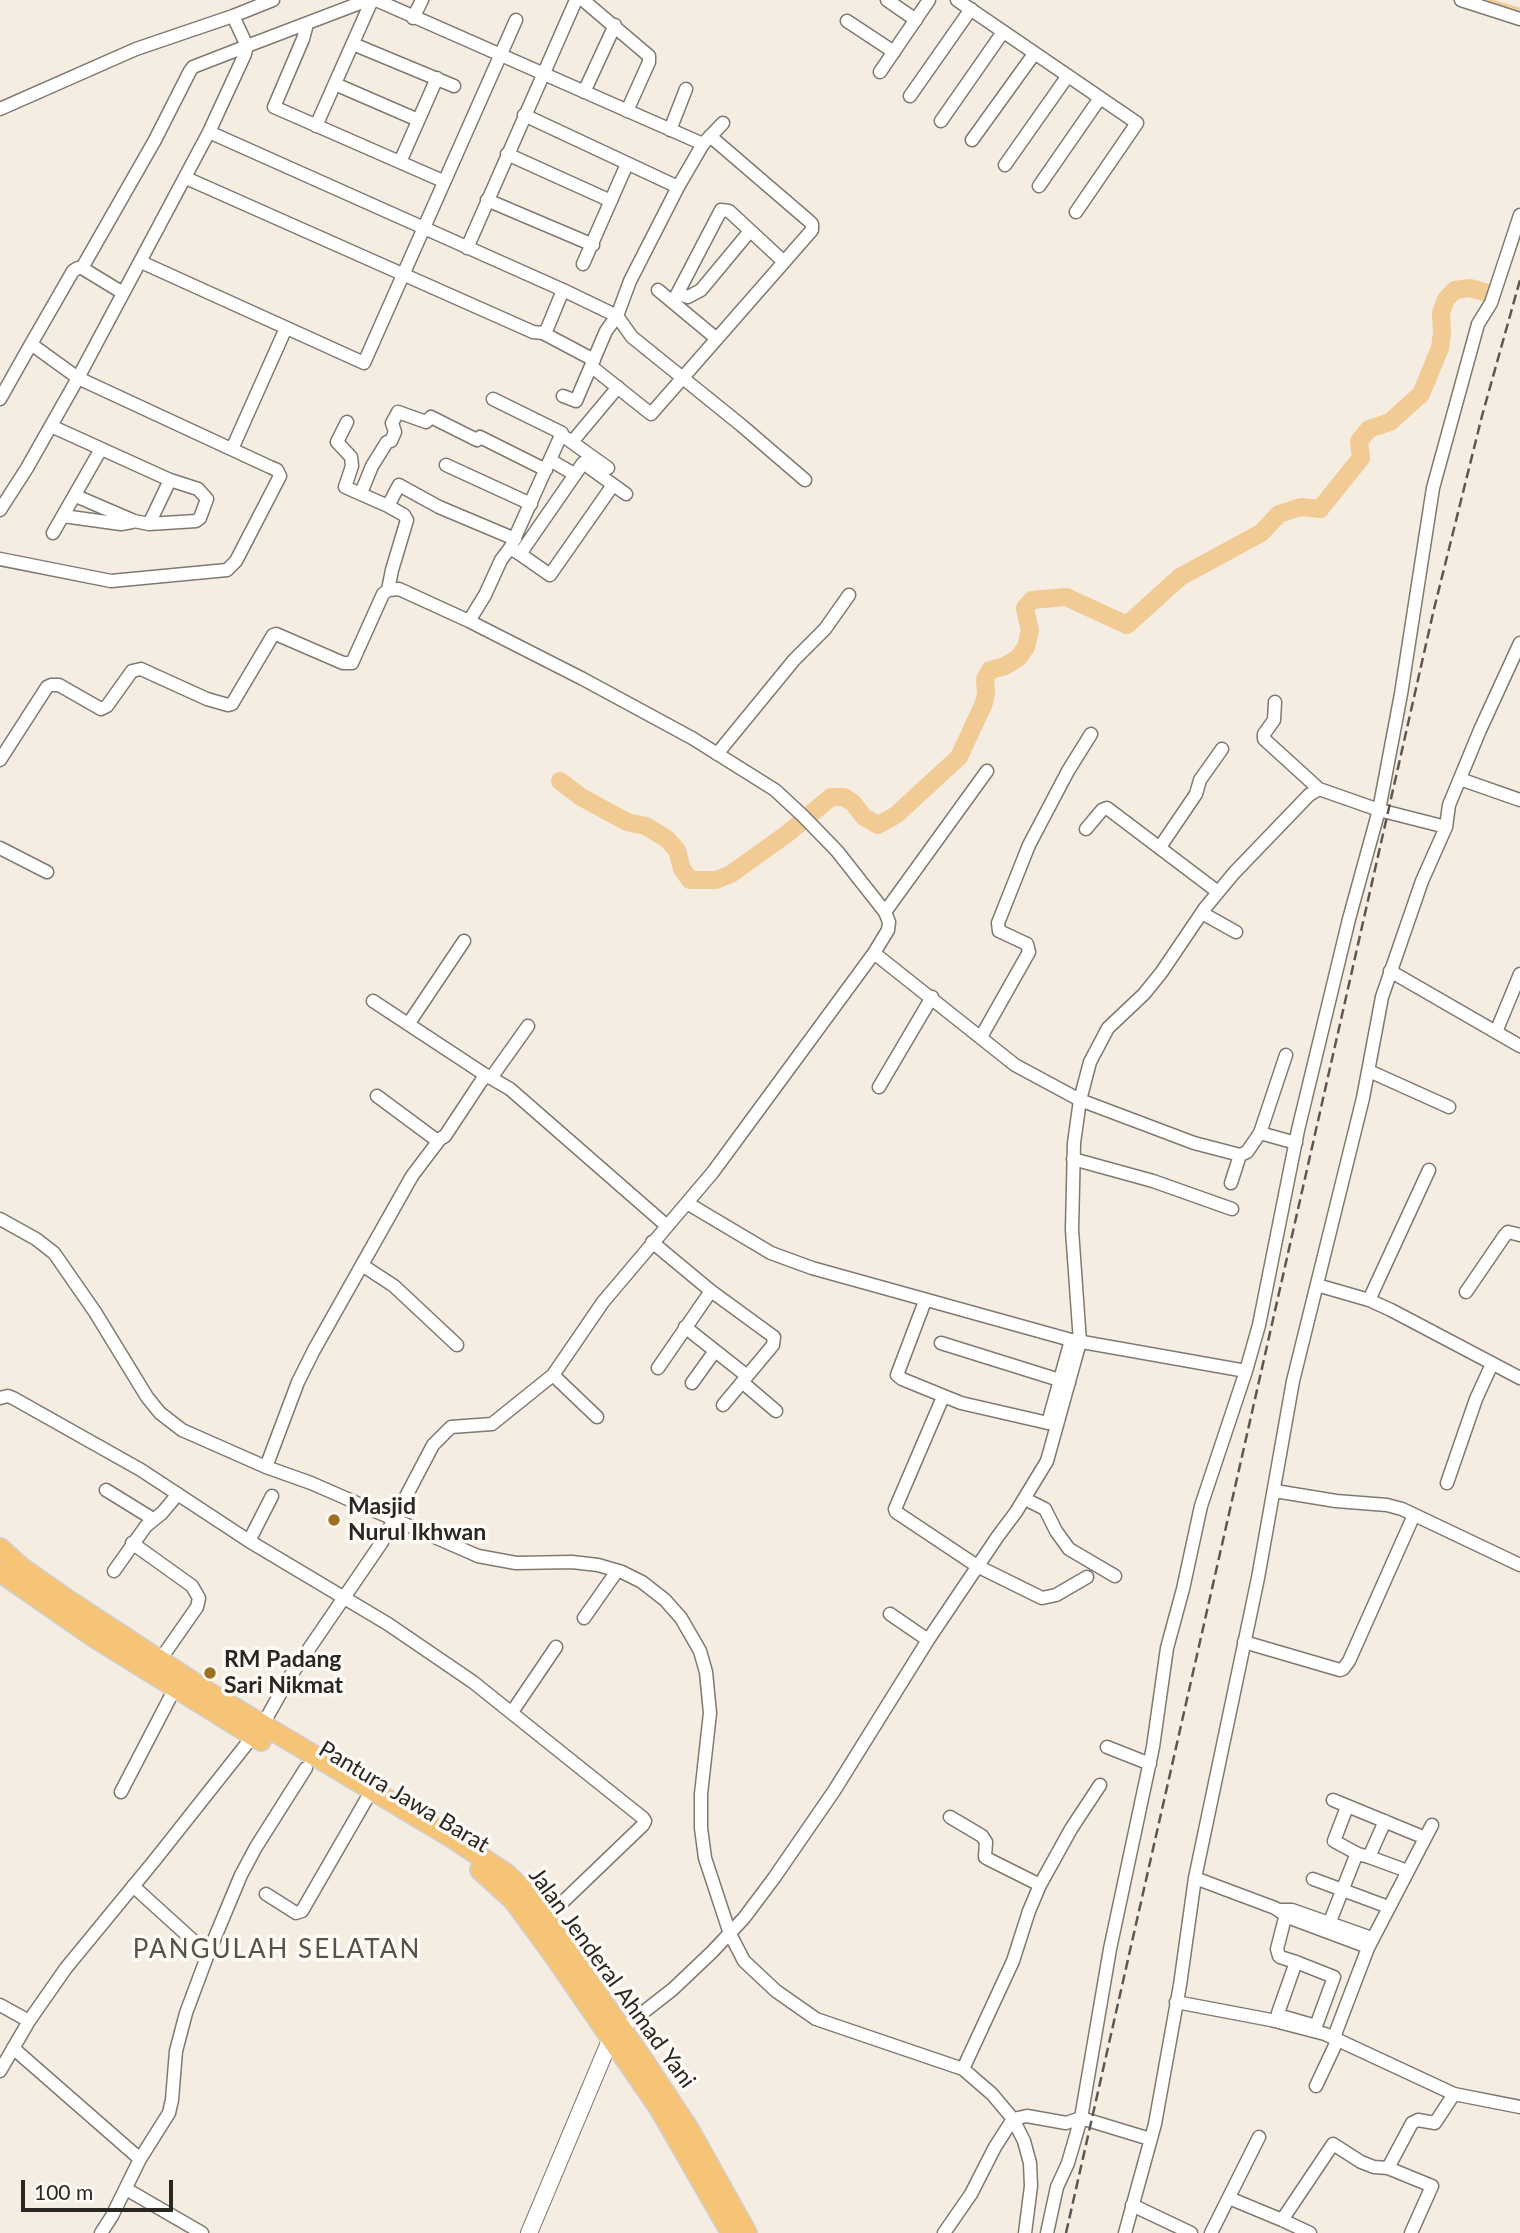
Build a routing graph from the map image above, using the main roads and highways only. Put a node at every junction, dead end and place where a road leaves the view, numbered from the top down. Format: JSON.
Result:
{"nodes":[{"id":1,"x":0,"y":1548,"type":"edge"},
{"id":2,"x":8,"y":1578,"type":"edge"},
{"id":3,"x":257,"y":1731,"type":"junction"},
{"id":4,"x":616,"y":2033,"type":"junction"},
{"id":5,"x":731,"y":2233,"type":"edge"},
{"id":6,"x":747,"y":2233,"type":"edge"}],
"edges":[{"from":1,"to":2,"type":"highway","name":"Jalan Jenderal Ahmad Yani"},
{"from":2,"to":3,"type":"highway","name":"Pantura Jawa Barat"},
{"from":2,"to":3,"type":"highway","name":"Jalan Jenderal Ahmad Yani"},
{"from":3,"to":4,"type":"highway","name":"Pantura Jawa Barat"},
{"from":3,"to":4,"type":"highway","name":"Jalan Jenderal Ahmad Yani"},
{"from":4,"to":5,"type":"highway","name":"Pantura Jawa Barat"},
{"from":4,"to":6,"type":"highway","name":"Jalan Jenderal Ahmad Yani"}]}
